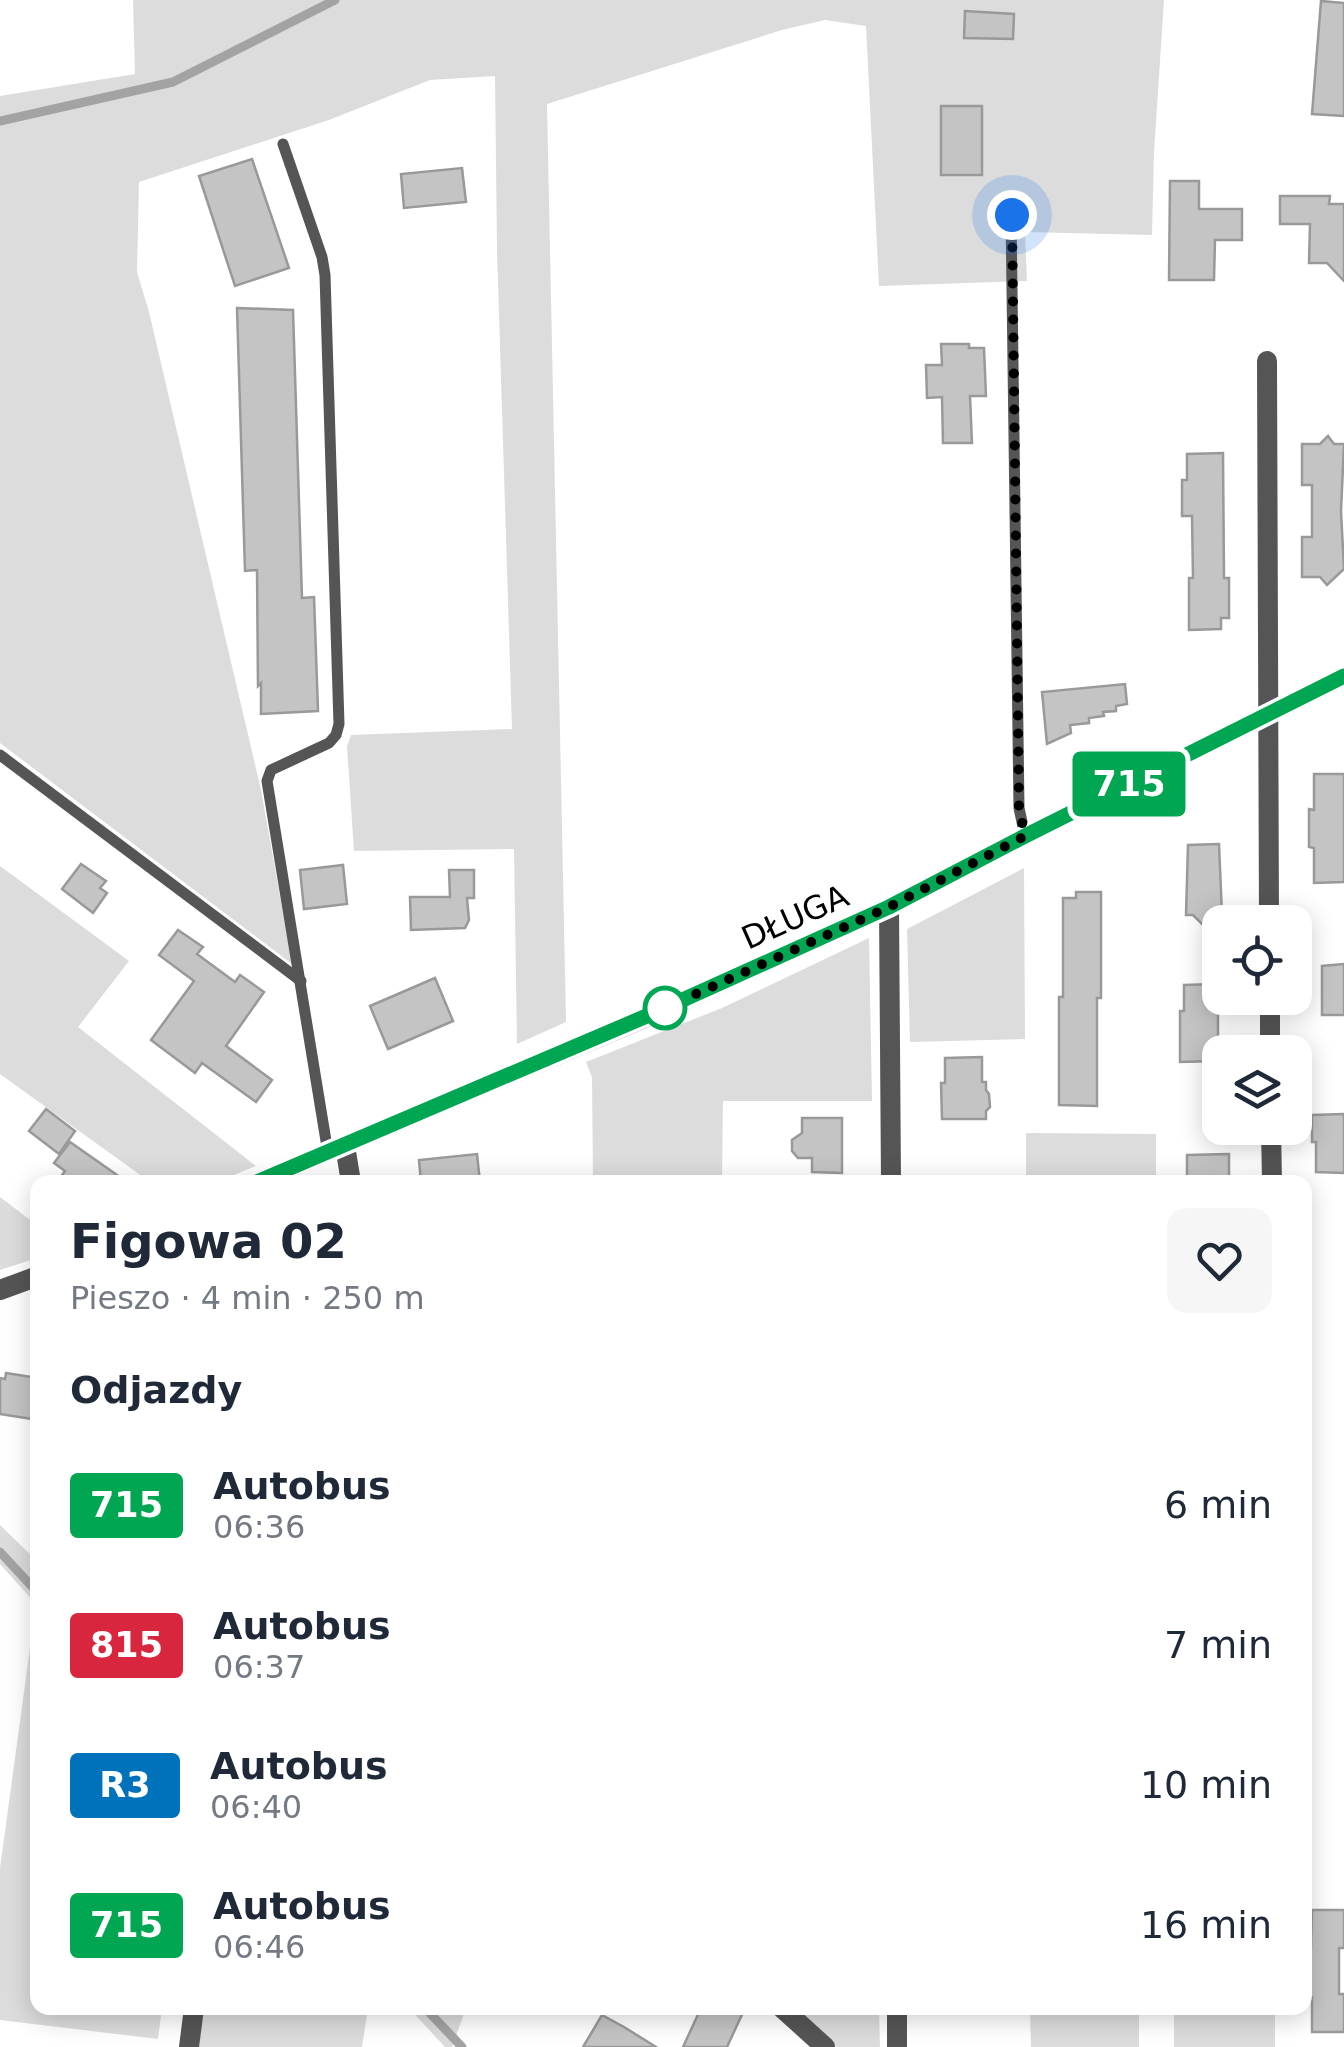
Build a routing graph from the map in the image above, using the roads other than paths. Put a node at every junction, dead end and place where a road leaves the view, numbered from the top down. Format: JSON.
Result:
{"nodes":[{"id":1,"x":283,"y":144,"type":"dead end"},
{"id":2,"x":1012,"y":215,"type":"dead end"},
{"id":3,"x":1267,"y":361,"type":"dead end"},
{"id":4,"x":1344,"y":676,"type":"edge"},
{"id":5,"x":1268,"y":715,"type":"junction"},
{"id":6,"x":0,"y":754,"type":"edge"},
{"id":7,"x":1025,"y":836,"type":"junction"},
{"id":8,"x":1269,"y":905,"type":"edge"},
{"id":9,"x":889,"y":907,"type":"junction"},
{"id":10,"x":302,"y":981,"type":"junction"},
{"id":11,"x":1271,"y":1145,"type":"edge"},
{"id":12,"x":336,"y":1149,"type":"junction"},
{"id":13,"x":273,"y":1175,"type":"edge"},
{"id":14,"x":348,"y":1175,"type":"edge"},
{"id":15,"x":891,"y":1175,"type":"edge"},
{"id":16,"x":1272,"y":1175,"type":"edge"},
{"id":17,"x":30,"y":1279,"type":"edge"},
{"id":18,"x":0,"y":1290,"type":"edge"},
{"id":19,"x":193,"y":2015,"type":"edge"},
{"id":20,"x":790,"y":2015,"type":"edge"},
{"id":21,"x":897,"y":2015,"type":"edge"},
{"id":22,"x":188,"y":2047,"type":"edge"},
{"id":23,"x":825,"y":2047,"type":"edge"},
{"id":24,"x":897,"y":2047,"type":"edge"}],
"edges":[{"from":1,"to":10,"type":"lane"},
{"from":2,"to":7,"type":"lane"},
{"from":3,"to":5,"type":"street"},
{"from":4,"to":5,"type":"street","name":"DŁUGA"},
{"from":5,"to":7,"type":"street","name":"DŁUGA"},
{"from":5,"to":8,"type":"street"},
{"from":6,"to":10,"type":"lane"},
{"from":7,"to":9,"type":"street","name":"DŁUGA"},
{"from":9,"to":12,"type":"street","name":"DŁUGA"},
{"from":9,"to":15,"type":"street"},
{"from":10,"to":12,"type":"lane"},
{"from":11,"to":16,"type":"street"},
{"from":12,"to":13,"type":"street","name":"DŁUGA"},
{"from":12,"to":14,"type":"street"},
{"from":17,"to":18,"type":"street"},
{"from":19,"to":22,"type":"street"},
{"from":20,"to":23,"type":"street"},
{"from":21,"to":24,"type":"street"}]}
